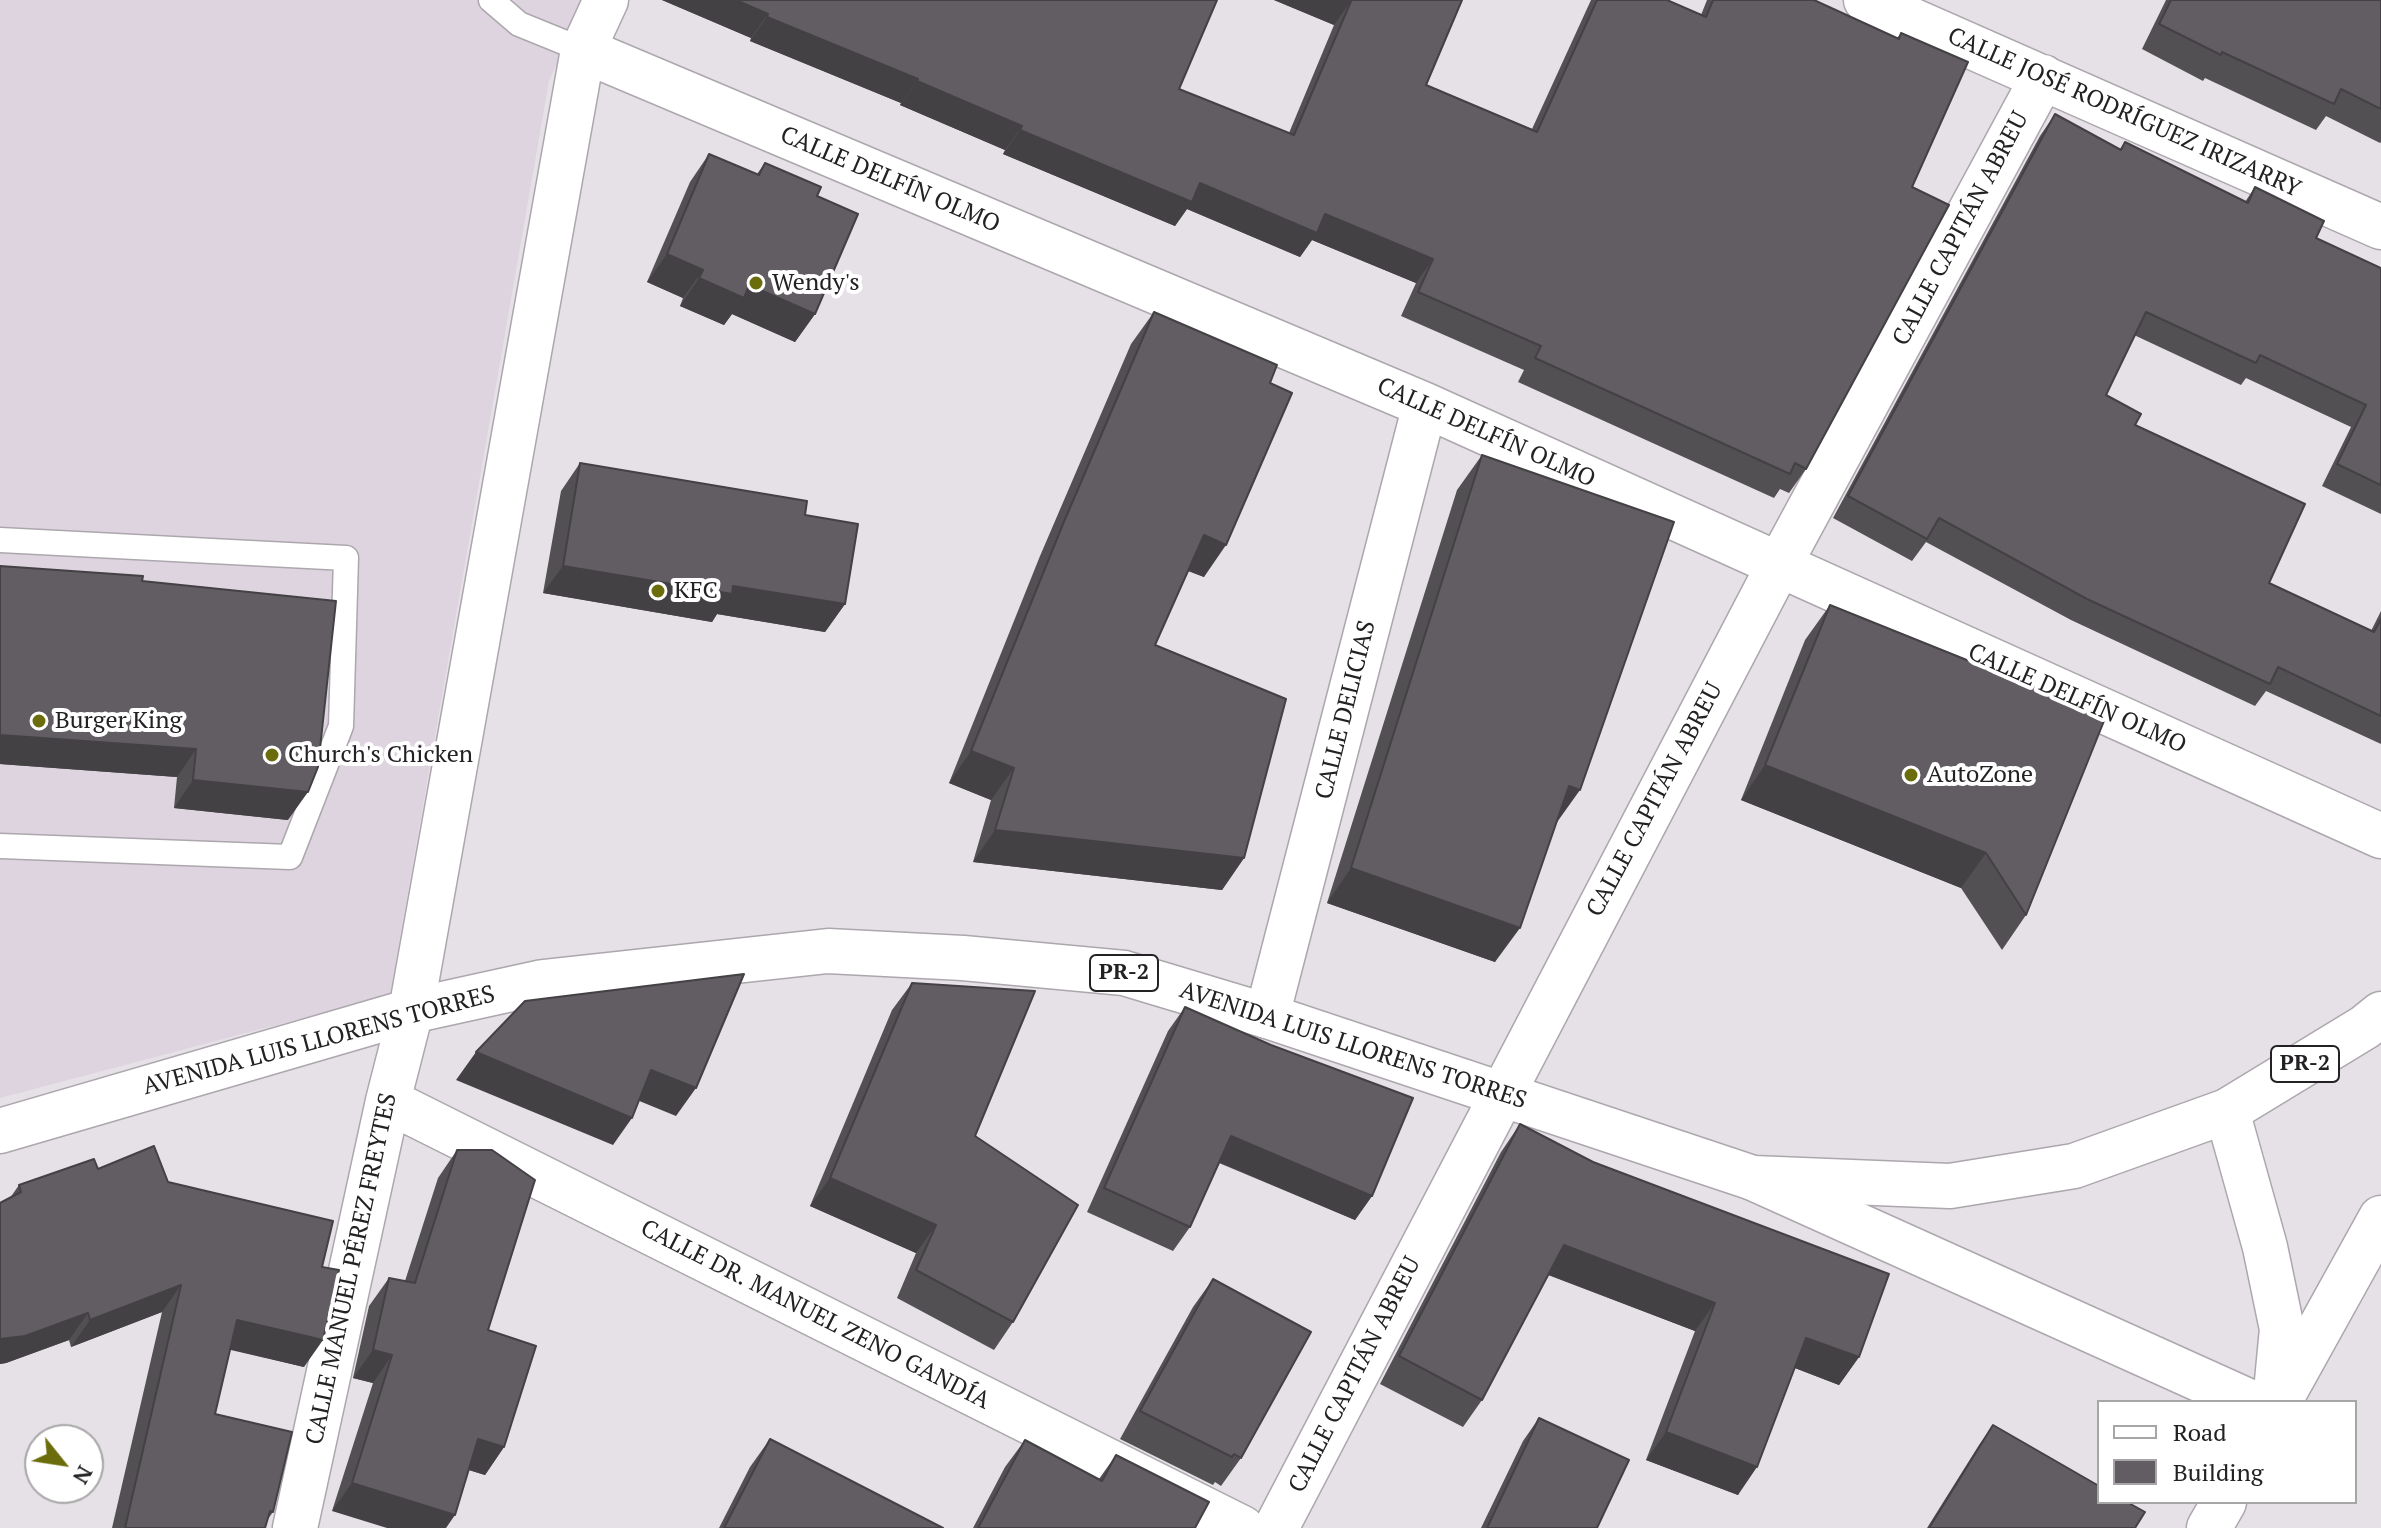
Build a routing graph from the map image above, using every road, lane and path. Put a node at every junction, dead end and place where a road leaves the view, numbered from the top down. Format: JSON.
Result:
{"nodes":[{"id":1,"x":491,"y":0,"type":"edge"},
{"id":2,"x":606,"y":0,"type":"edge"},
{"id":3,"x":1866,"y":0,"type":"edge"},
{"id":4,"x":583,"y":50,"type":"junction"},
{"id":5,"x":2043,"y":77,"type":"junction"},
{"id":6,"x":2381,"y":227,"type":"edge"},
{"id":7,"x":1425,"y":405,"type":"junction"},
{"id":8,"x":0,"y":540,"type":"edge"},
{"id":9,"x":1779,"y":565,"type":"junction"},
{"id":10,"x":2381,"y":836,"type":"edge"},
{"id":11,"x":0,"y":846,"type":"edge"},
{"id":12,"x":411,"y":1011,"type":"junction"},
{"id":13,"x":2381,"y":1014,"type":"edge"},
{"id":14,"x":1267,"y":1016,"type":"junction"},
{"id":15,"x":1502,"y":1093,"type":"junction"},
{"id":16,"x":388,"y":1101,"type":"junction"},
{"id":17,"x":2227,"y":1111,"type":"junction"},
{"id":18,"x":0,"y":1131,"type":"edge"},
{"id":19,"x":1753,"y":1178,"type":"junction"},
{"id":20,"x":2381,"y":1218,"type":"edge"},
{"id":21,"x":2246,"y":1400,"type":"edge"},
{"id":22,"x":2277,"y":1400,"type":"edge"},
{"id":23,"x":2278,"y":1400,"type":"edge"},
{"id":24,"x":2223,"y":1504,"type":"edge"},
{"id":25,"x":295,"y":1528,"type":"edge"},
{"id":26,"x":1242,"y":1528,"type":"edge"},
{"id":27,"x":1276,"y":1528,"type":"edge"},
{"id":28,"x":2209,"y":1528,"type":"edge"}],
"edges":[{"from":1,"to":4,"type":"lane"},
{"from":2,"to":4,"type":"street","name":"CALLE MANUEL PÉREZ FREYTES"},
{"from":3,"to":5,"type":"street","name":"CALLE JOSÉ RODRÍGUEZ IRIZARRY"},
{"from":4,"to":7,"type":"street","name":"CALLE DELFÍN OLMO"},
{"from":4,"to":12,"type":"street","name":"CALLE MANUEL PÉREZ FREYTES"},
{"from":5,"to":6,"type":"street","name":"CALLE JOSÉ RODRÍGUEZ IRIZARRY"},
{"from":5,"to":9,"type":"street","name":"CALLE CAPITÁN ABREU"},
{"from":7,"to":9,"type":"street","name":"CALLE DELFÍN OLMO"},
{"from":7,"to":14,"type":"street","name":"CALLE DELICIAS"},
{"from":8,"to":11,"type":"lane"},
{"from":9,"to":10,"type":"street","name":"CALLE DELFÍN OLMO"},
{"from":9,"to":15,"type":"street","name":"CALLE CAPITÁN ABREU"},
{"from":12,"to":14,"type":"street","name":"AVENIDA LUIS LLORENS TORRES","number":"PR-2"},
{"from":12,"to":16,"type":"street","name":"CALLE MANUEL PÉREZ FREYTES"},
{"from":12,"to":18,"type":"street","name":"AVENIDA LUIS LLORENS TORRES","number":"PR-2"},
{"from":13,"to":17,"type":"street","number":"PR-2"},
{"from":14,"to":15,"type":"street","name":"AVENIDA LUIS LLORENS TORRES","number":"PR-2"},
{"from":15,"to":19,"type":"street","name":"AVENIDA LUIS LLORENS TORRES","number":"PR-2"},
{"from":15,"to":27,"type":"street","name":"CALLE CAPITÁN ABREU"},
{"from":16,"to":25,"type":"street","name":"CALLE MANUEL PÉREZ FREYTES"},
{"from":16,"to":26,"type":"street","name":"CALLE DR. MANUEL ZENO GANDÍA"},
{"from":17,"to":19,"type":"street","name":"AVENIDA LUIS LLORENS TORRES","number":"PR-2"},
{"from":17,"to":22,"type":"street"},
{"from":19,"to":21,"type":"street"},
{"from":20,"to":23,"type":"street"},
{"from":24,"to":28,"type":"street"}]}
